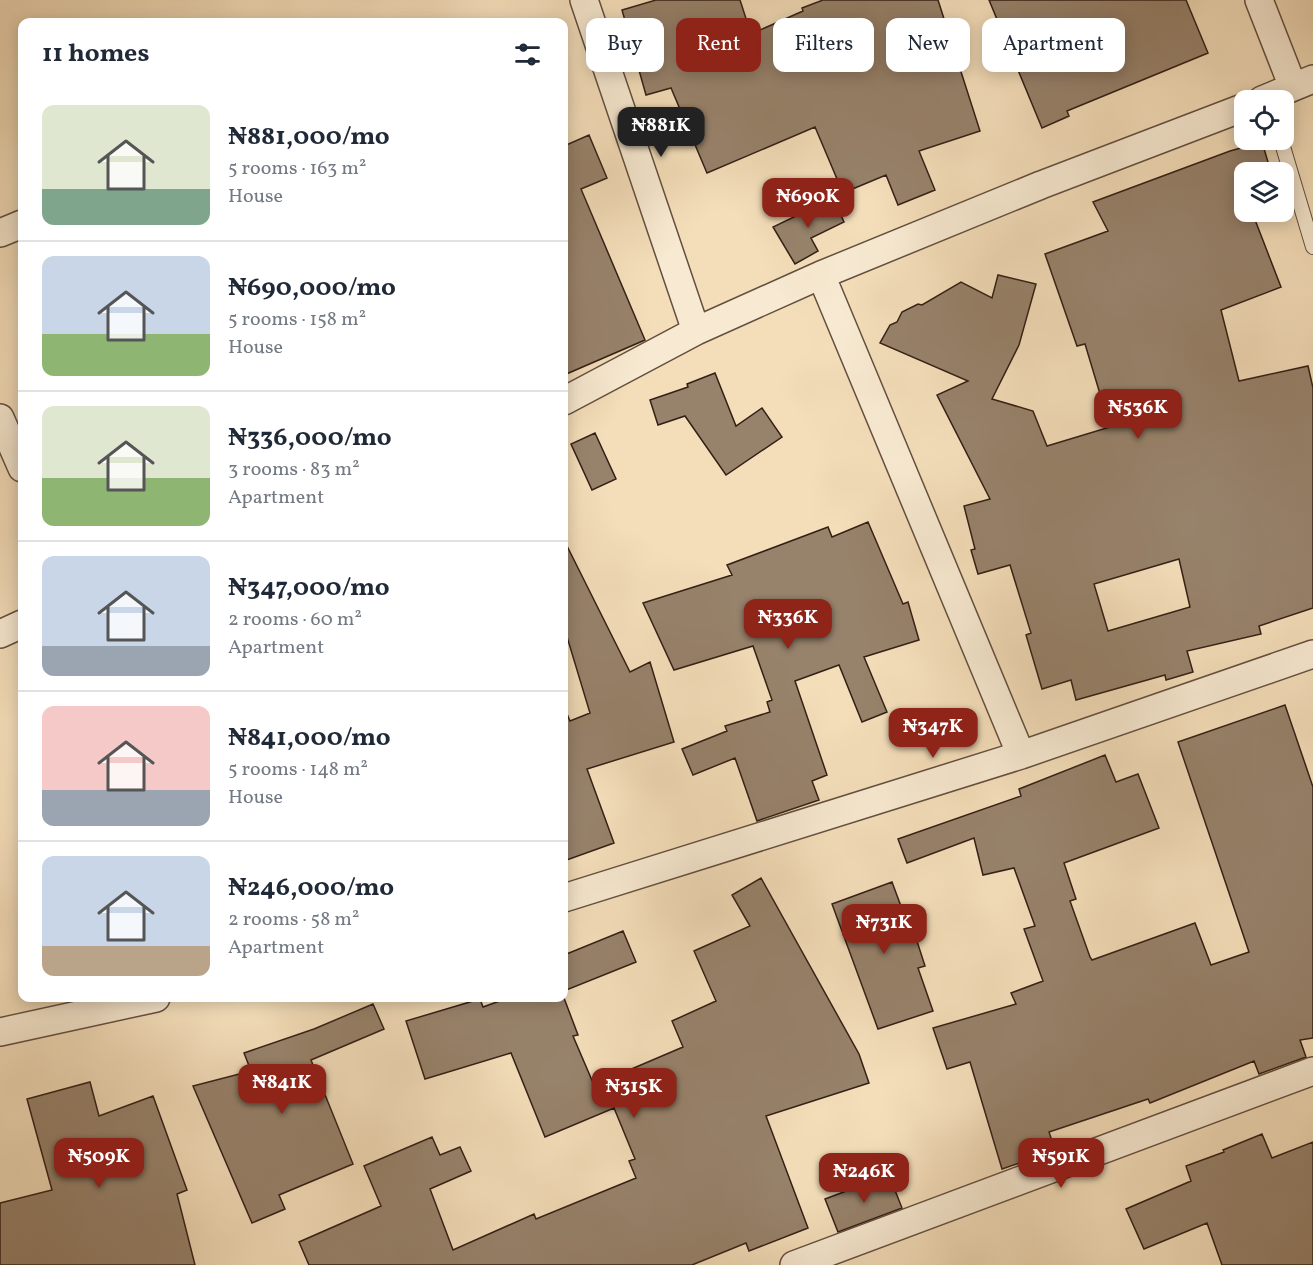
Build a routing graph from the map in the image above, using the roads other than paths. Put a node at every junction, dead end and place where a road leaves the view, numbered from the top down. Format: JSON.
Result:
{"nodes":[{"id":1,"x":584,"y":0,"type":"edge"},
{"id":2,"x":1258,"y":0,"type":"edge"},
{"id":3,"x":1303,"y":83,"type":"edge"},
{"id":4,"x":1288,"y":90,"type":"edge"},
{"id":5,"x":1234,"y":112,"type":"edge"},
{"id":6,"x":1284,"y":150,"type":"edge"},
{"id":7,"x":18,"y":226,"type":"edge"},
{"id":8,"x":0,"y":233,"type":"edge"},
{"id":9,"x":1313,"y":247,"type":"edge"},
{"id":10,"x":821,"y":275,"type":"junction"},
{"id":11,"x":696,"y":331,"type":"junction"},
{"id":12,"x":568,"y":400,"type":"edge"},
{"id":13,"x":0,"y":418,"type":"edge"},
{"id":14,"x":18,"y":459,"type":"edge"},
{"id":15,"x":18,"y":626,"type":"edge"},
{"id":16,"x":0,"y":634,"type":"edge"},
{"id":17,"x":1313,"y":654,"type":"edge"},
{"id":18,"x":1021,"y":755,"type":"junction"},
{"id":19,"x":568,"y":897,"type":"edge"},
{"id":20,"x":138,"y":1002,"type":"edge"},
{"id":21,"x":0,"y":1032,"type":"edge"},
{"id":22,"x":1313,"y":1071,"type":"edge"},
{"id":23,"x":794,"y":1265,"type":"edge"}],
"edges":[{"from":1,"to":11,"type":"street"},
{"from":2,"to":3,"type":"street"},
{"from":3,"to":4,"type":"street"},
{"from":5,"to":10,"type":"street"},
{"from":6,"to":9,"type":"lane"},
{"from":7,"to":8,"type":"street"},
{"from":10,"to":11,"type":"street"},
{"from":10,"to":18,"type":"street"},
{"from":11,"to":12,"type":"street"},
{"from":13,"to":14,"type":"street"},
{"from":15,"to":16,"type":"street"},
{"from":17,"to":18,"type":"street"},
{"from":18,"to":19,"type":"street"},
{"from":20,"to":21,"type":"street"},
{"from":22,"to":23,"type":"street"}]}
